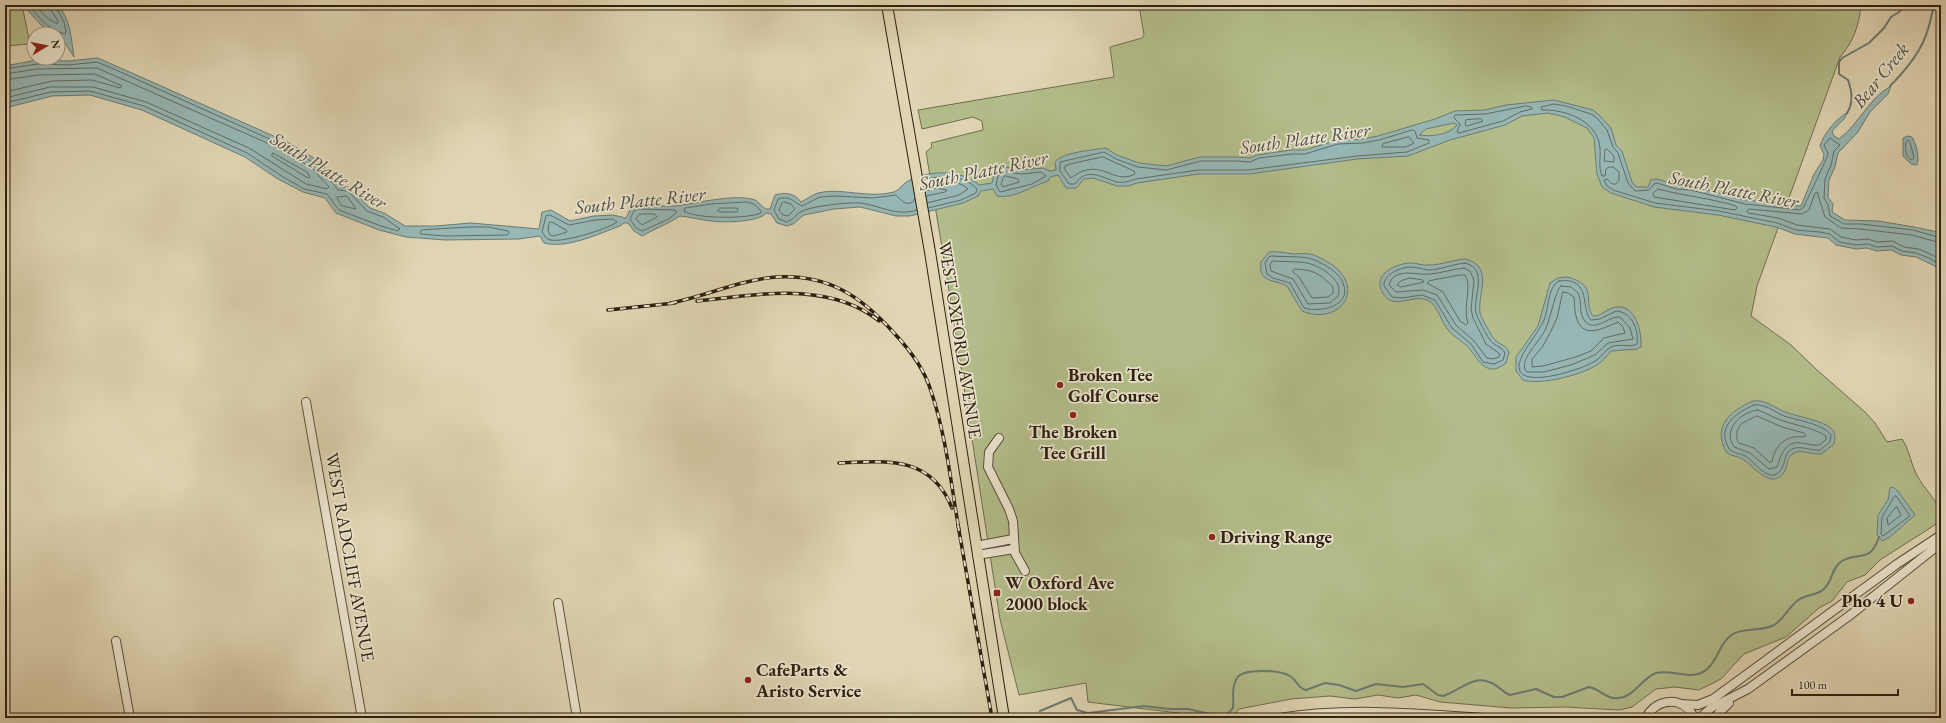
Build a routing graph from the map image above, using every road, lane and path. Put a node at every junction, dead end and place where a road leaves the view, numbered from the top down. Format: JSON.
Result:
{"nodes":[{"id":1,"x":887,"y":5,"type":"edge"},
{"id":2,"x":306,"y":402,"type":"dead end"},
{"id":3,"x":999,"y":438,"type":"dead end"},
{"id":4,"x":1941,"y":535,"type":"edge"},
{"id":5,"x":1013,"y":539,"type":"junction"},
{"id":6,"x":1941,"y":543,"type":"edge"},
{"id":7,"x":1014,"y":548,"type":"junction"},
{"id":8,"x":976,"y":550,"type":"junction"},
{"id":9,"x":1024,"y":571,"type":"dead end"},
{"id":10,"x":558,"y":603,"type":"dead end"},
{"id":11,"x":116,"y":641,"type":"dead end"},
{"id":12,"x":999,"y":680,"type":"junction"},
{"id":13,"x":1741,"y":694,"type":"junction"},
{"id":14,"x":1681,"y":704,"type":"junction"},
{"id":15,"x":1648,"y":714,"type":"edge"},
{"id":16,"x":1328,"y":715,"type":"edge"},
{"id":17,"x":130,"y":718,"type":"edge"},
{"id":18,"x":362,"y":718,"type":"edge"},
{"id":19,"x":577,"y":718,"type":"edge"},
{"id":20,"x":1004,"y":718,"type":"edge"},
{"id":21,"x":1011,"y":718,"type":"edge"},
{"id":22,"x":1279,"y":718,"type":"edge"},
{"id":23,"x":1483,"y":718,"type":"edge"},
{"id":24,"x":1641,"y":718,"type":"edge"},
{"id":25,"x":1694,"y":718,"type":"edge"},
{"id":26,"x":1700,"y":718,"type":"edge"},
{"id":27,"x":1714,"y":718,"type":"edge"}],
"edges":[{"from":1,"to":8,"type":"main road","name":"WEST OXFORD AVENUE"},
{"from":2,"to":18,"type":"street","name":"WEST RADCLIFF AVENUE"},
{"from":3,"to":5,"type":"street"},
{"from":4,"to":14,"type":"street"},
{"from":5,"to":7,"type":"street"},
{"from":5,"to":8,"type":"street"},
{"from":6,"to":13,"type":"street"},
{"from":7,"to":8,"type":"street"},
{"from":7,"to":9,"type":"street"},
{"from":8,"to":12,"type":"main road","name":"WEST OXFORD AVENUE"},
{"from":10,"to":19,"type":"street"},
{"from":11,"to":17,"type":"street"},
{"from":12,"to":20,"type":"main road","name":"WEST OXFORD AVENUE"},
{"from":12,"to":21,"type":"main road","name":"WEST OXFORD AVENUE"},
{"from":13,"to":26,"type":"street"},
{"from":13,"to":27,"type":"street"},
{"from":14,"to":15,"type":"street"},
{"from":14,"to":25,"type":"street"},
{"from":15,"to":24,"type":"street"},
{"from":16,"to":22,"type":"street"},
{"from":16,"to":23,"type":"street"}]}
